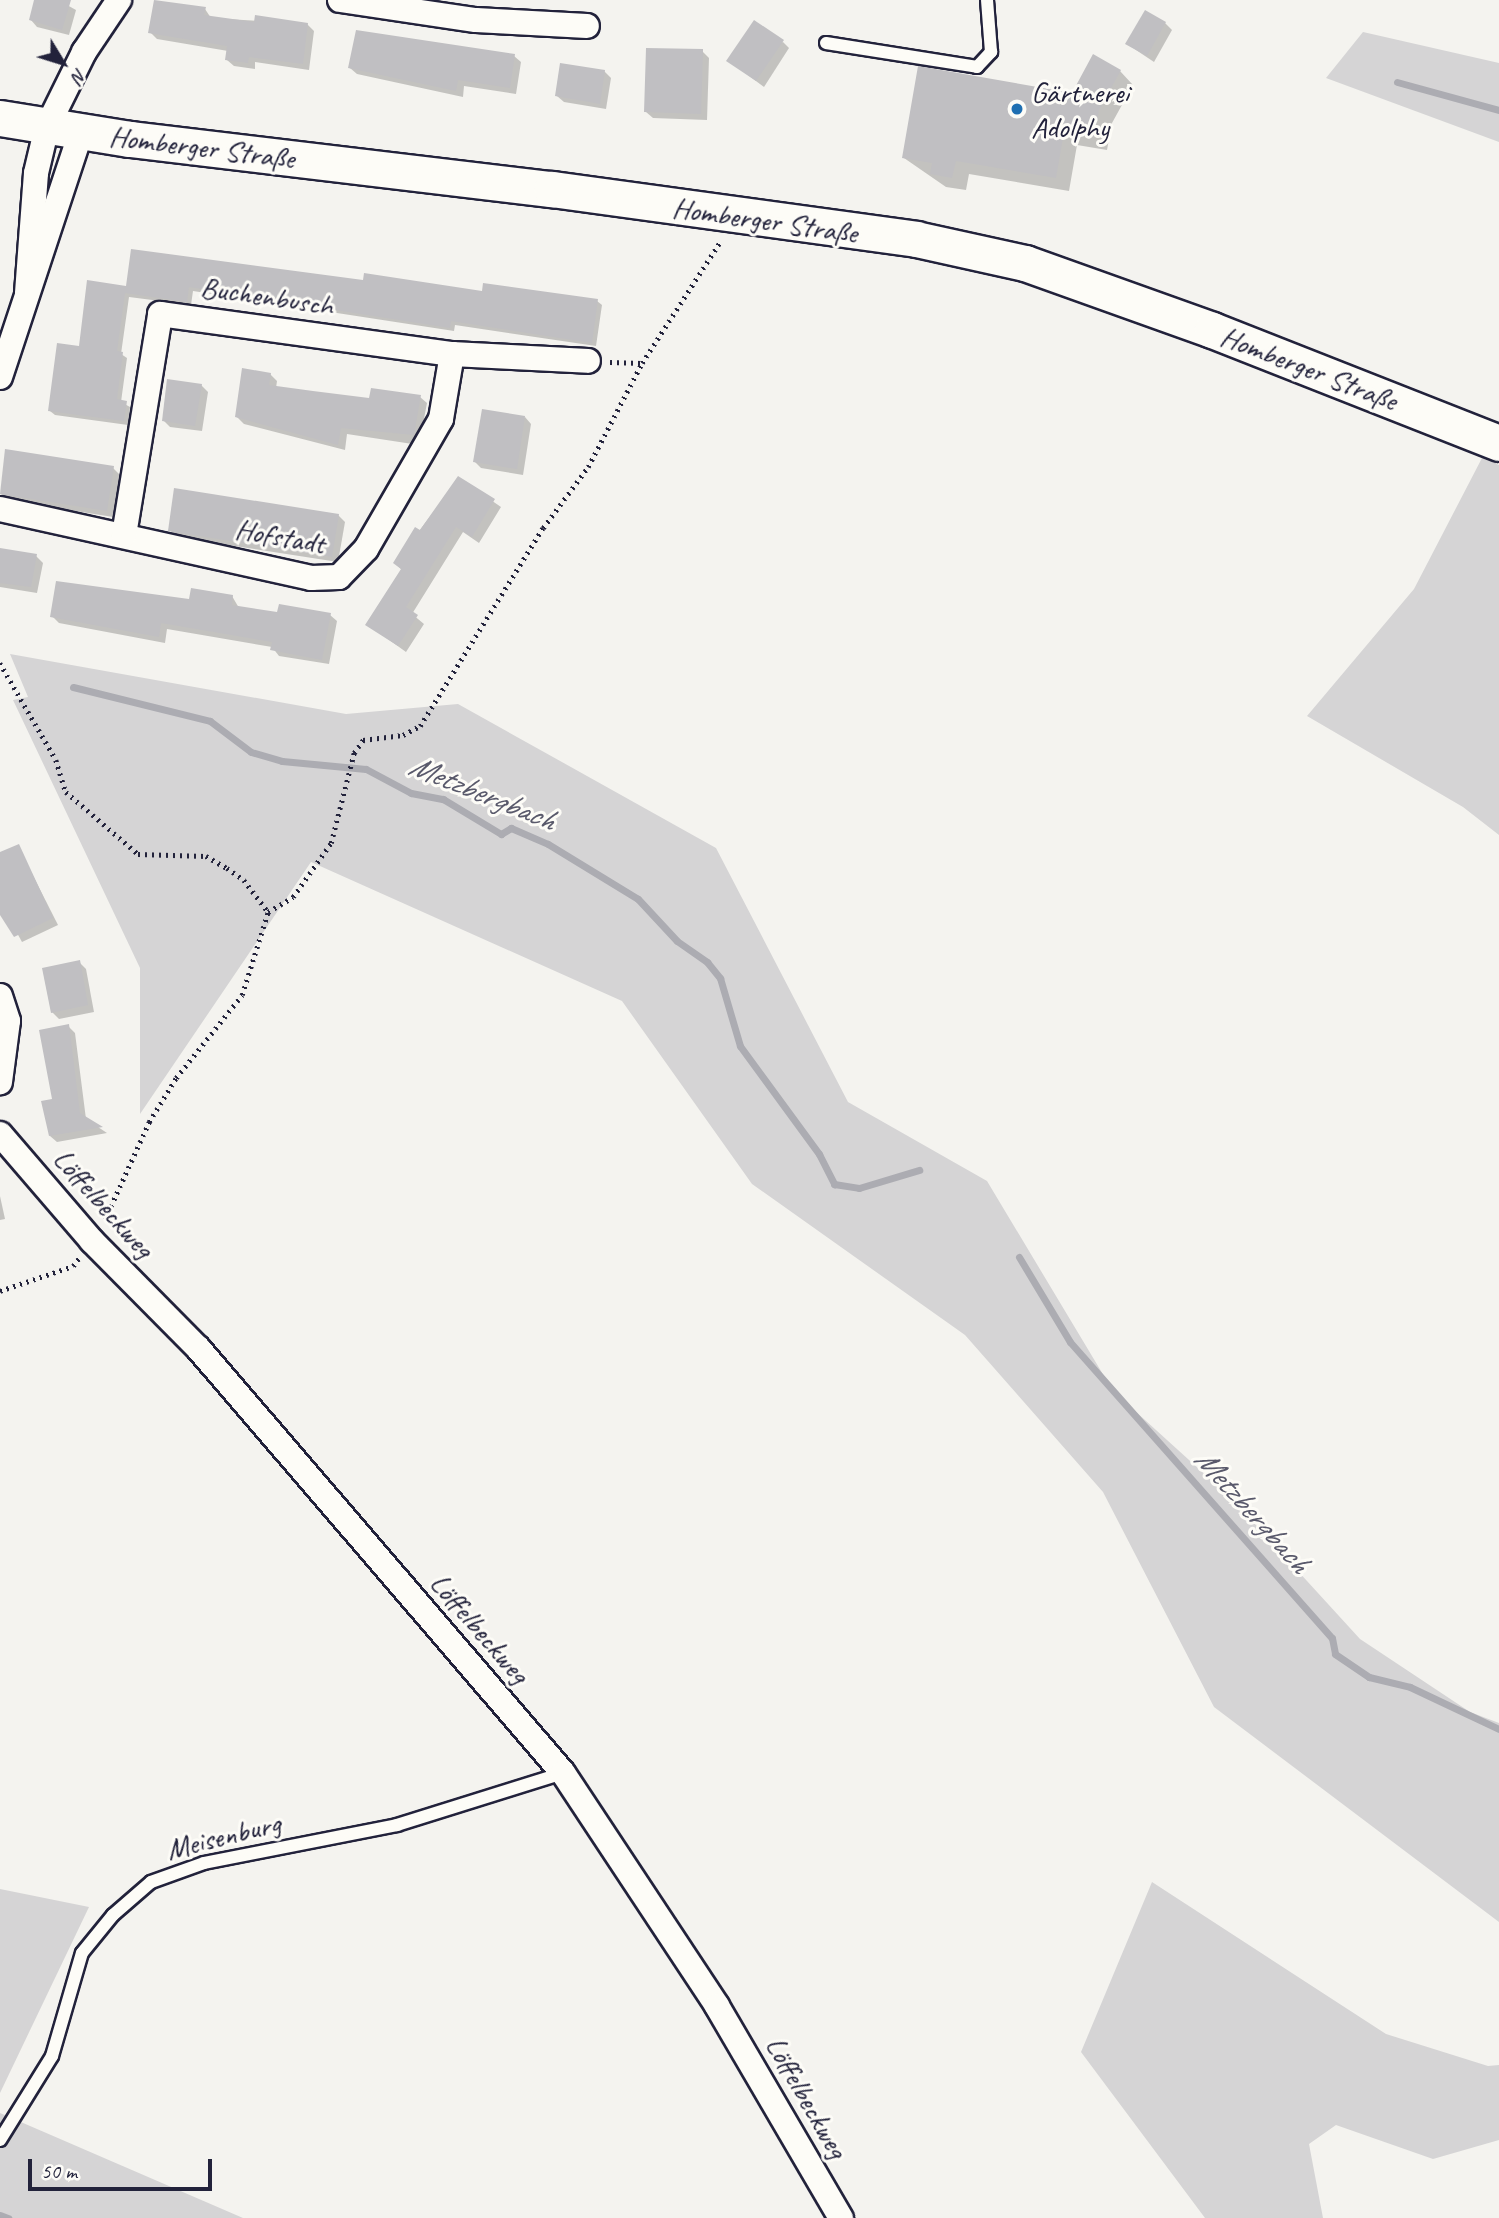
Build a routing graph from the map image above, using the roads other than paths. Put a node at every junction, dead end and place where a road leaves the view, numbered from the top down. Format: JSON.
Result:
{"nodes":[{"id":1,"x":119,"y":0,"type":"edge"},
{"id":2,"x":340,"y":0,"type":"edge"},
{"id":3,"x":988,"y":0,"type":"edge"},
{"id":4,"x":586,"y":26,"type":"dead end"},
{"id":5,"x":826,"y":43,"type":"dead end"},
{"id":6,"x":0,"y":118,"type":"edge"},
{"id":7,"x":64,"y":130,"type":"junction"},
{"id":8,"x":27,"y":293,"type":"junction"},
{"id":9,"x":453,"y":354,"type":"junction"},
{"id":10,"x":588,"y":361,"type":"road end"},
{"id":11,"x":0,"y":377,"type":"edge"},
{"id":12,"x":1499,"y":443,"type":"edge"},
{"id":13,"x":0,"y":509,"type":"edge"},
{"id":14,"x":124,"y":535,"type":"junction"},
{"id":15,"x":0,"y":996,"type":"edge"},
{"id":16,"x":0,"y":1082,"type":"edge"},
{"id":17,"x":0,"y":1134,"type":"edge"},
{"id":18,"x":563,"y":1773,"type":"junction"},
{"id":19,"x":0,"y":2140,"type":"edge"},
{"id":20,"x":841,"y":2218,"type":"edge"}],
"edges":[{"from":1,"to":7,"type":"street"},
{"from":2,"to":4,"type":"street"},
{"from":3,"to":5,"type":"lane"},
{"from":6,"to":7,"type":"main road","name":"Homberger Straße"},
{"from":7,"to":8,"type":"street"},
{"from":7,"to":8,"type":"street"},
{"from":7,"to":12,"type":"main road","name":"Homberger Straße"},
{"from":8,"to":11,"type":"street"},
{"from":9,"to":10,"type":"street","name":"Buchenbusch"},
{"from":9,"to":14,"type":"street","name":"Hofstadt"},
{"from":9,"to":14,"type":"street","name":"Buchenbusch"},
{"from":13,"to":14,"type":"street","name":"Hofstadt"},
{"from":15,"to":16,"type":"street"},
{"from":17,"to":18,"type":"street","name":"Löffelbeckweg"},
{"from":18,"to":19,"type":"lane","name":"Meisenburg"},
{"from":18,"to":20,"type":"street","name":"Löffelbeckweg"}]}
